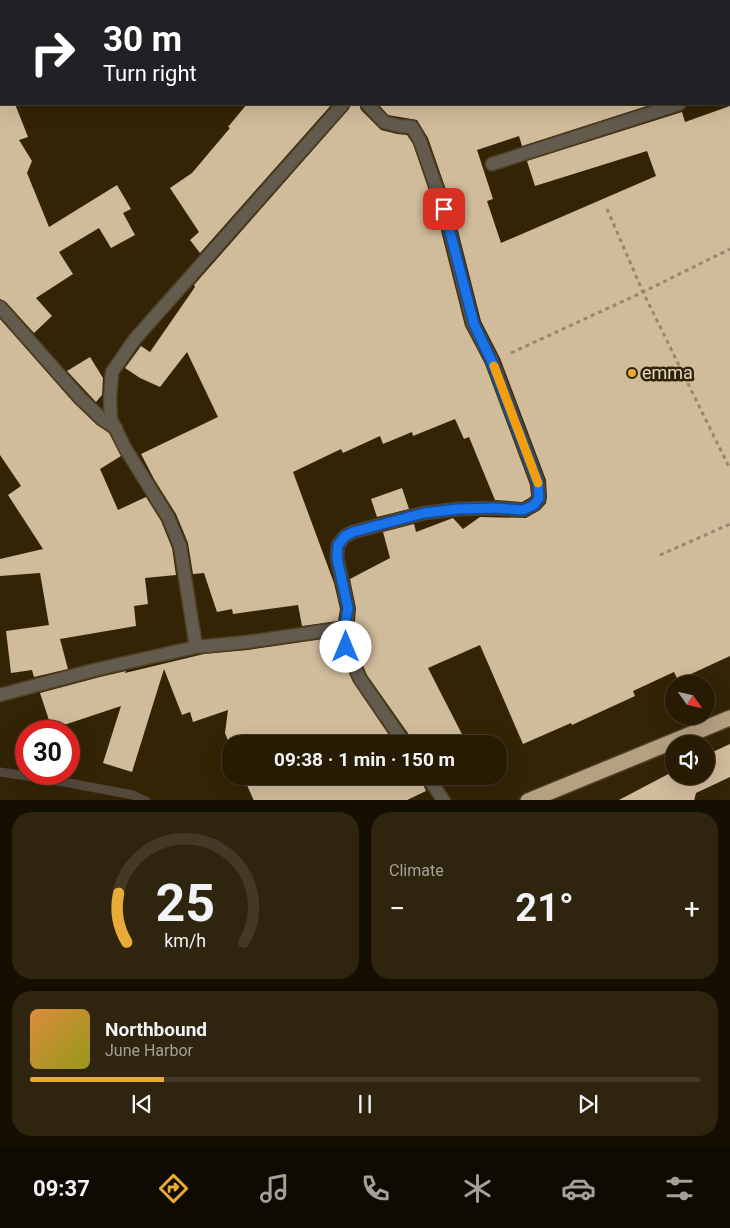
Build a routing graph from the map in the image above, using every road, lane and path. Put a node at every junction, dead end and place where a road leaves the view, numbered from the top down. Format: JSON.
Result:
{"nodes":[{"id":1,"x":342,"y":105,"type":"edge"},
{"id":2,"x":368,"y":105,"type":"edge"},
{"id":3,"x":676,"y":105,"type":"edge"},
{"id":4,"x":492,"y":164,"type":"dead end"},
{"id":5,"x":606,"y":209,"type":"dead end"},
{"id":6,"x":730,"y":249,"type":"edge"},
{"id":7,"x":643,"y":292,"type":"junction"},
{"id":8,"x":0,"y":307,"type":"edge"},
{"id":9,"x":492,"y":362,"type":"junction"},
{"id":10,"x":116,"y":428,"type":"junction"},
{"id":11,"x":730,"y":469,"type":"edge"},
{"id":12,"x":730,"y":524,"type":"edge"},
{"id":13,"x":660,"y":555,"type":"dead end"},
{"id":14,"x":344,"y":628,"type":"junction"},
{"id":15,"x":196,"y":647,"type":"junction"},
{"id":16,"x":0,"y":694,"type":"edge"},
{"id":17,"x":730,"y":718,"type":"edge"},
{"id":18,"x":399,"y":735,"type":"edge"},
{"id":19,"x":433,"y":785,"type":"edge"},
{"id":20,"x":444,"y":800,"type":"edge"},
{"id":21,"x":528,"y":800,"type":"edge"}],
"edges":[{"from":1,"to":10,"type":"street"},
{"from":2,"to":9,"type":"street"},
{"from":3,"to":4,"type":"street"},
{"from":5,"to":7,"type":"path"},
{"from":6,"to":7,"type":"path"},
{"from":7,"to":9,"type":"path"},
{"from":7,"to":11,"type":"path"},
{"from":8,"to":10,"type":"street"},
{"from":9,"to":14,"type":"street"},
{"from":10,"to":15,"type":"street"},
{"from":12,"to":13,"type":"path"},
{"from":14,"to":15,"type":"street"},
{"from":14,"to":18,"type":"street"},
{"from":15,"to":16,"type":"street"},
{"from":17,"to":21,"type":"highway"},
{"from":19,"to":20,"type":"street"}]}
